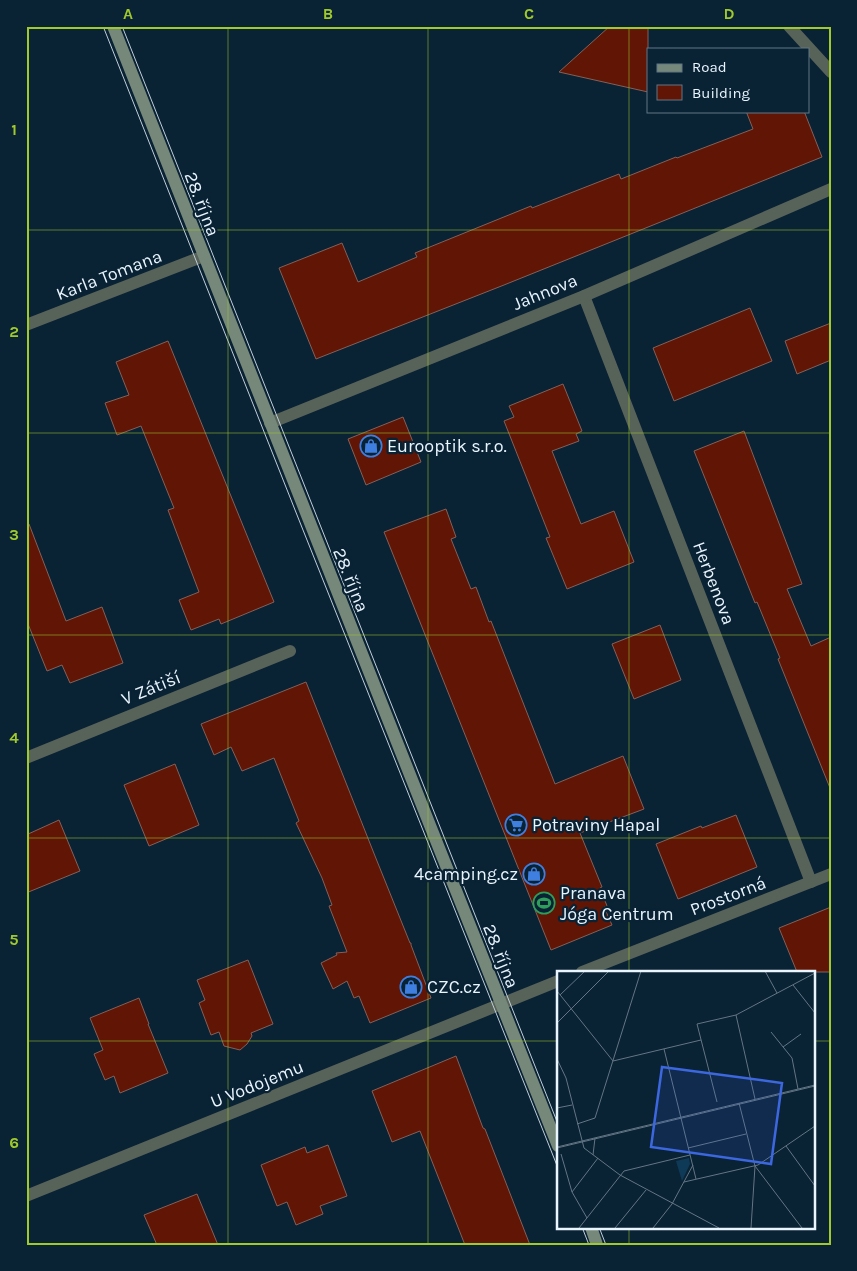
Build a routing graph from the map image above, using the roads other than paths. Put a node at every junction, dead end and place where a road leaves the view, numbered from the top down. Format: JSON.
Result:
{"nodes":[{"id":1,"x":113,"y":26,"type":"edge"},
{"id":2,"x":789,"y":26,"type":"edge"},
{"id":3,"x":809,"y":48,"type":"edge"},
{"id":4,"x":810,"y":49,"type":"edge"},
{"id":5,"x":831,"y":72,"type":"edge"},
{"id":6,"x":831,"y":189,"type":"edge"},
{"id":7,"x":204,"y":256,"type":"junction"},
{"id":8,"x":584,"y":296,"type":"junction"},
{"id":9,"x":26,"y":325,"type":"edge"},
{"id":10,"x":270,"y":423,"type":"junction"},
{"id":11,"x":290,"y":651,"type":"dead end"},
{"id":12,"x":26,"y":758,"type":"edge"},
{"id":13,"x":831,"y":874,"type":"edge"},
{"id":14,"x":811,"y":882,"type":"junction"},
{"id":15,"x":585,"y":971,"type":"edge"},
{"id":16,"x":557,"y":981,"type":"edge"},
{"id":17,"x":502,"y":1004,"type":"junction"},
{"id":18,"x":557,"y":1143,"type":"edge"},
{"id":19,"x":26,"y":1196,"type":"edge"},
{"id":20,"x":590,"y":1228,"type":"edge"},
{"id":21,"x":598,"y":1245,"type":"edge"}],
"edges":[{"from":1,"to":7,"type":"main road","name":"28. října"},
{"from":2,"to":3,"type":"street"},
{"from":4,"to":5,"type":"street"},
{"from":6,"to":8,"type":"street","name":"Jahnova"},
{"from":7,"to":9,"type":"street","name":"Karla Tomana"},
{"from":7,"to":10,"type":"main road","name":"28. října"},
{"from":8,"to":10,"type":"street","name":"Jahnova"},
{"from":8,"to":14,"type":"street","name":"Herbenova"},
{"from":10,"to":17,"type":"main road","name":"28. října"},
{"from":11,"to":12,"type":"street","name":"V Zátiší"},
{"from":13,"to":14,"type":"street","name":"Prostorná"},
{"from":14,"to":15,"type":"street","name":"Prostorná"},
{"from":16,"to":17,"type":"street"},
{"from":17,"to":18,"type":"main road","name":"28. října"},
{"from":17,"to":19,"type":"street","name":"U Vodojemu"},
{"from":20,"to":21,"type":"main road"}]}
